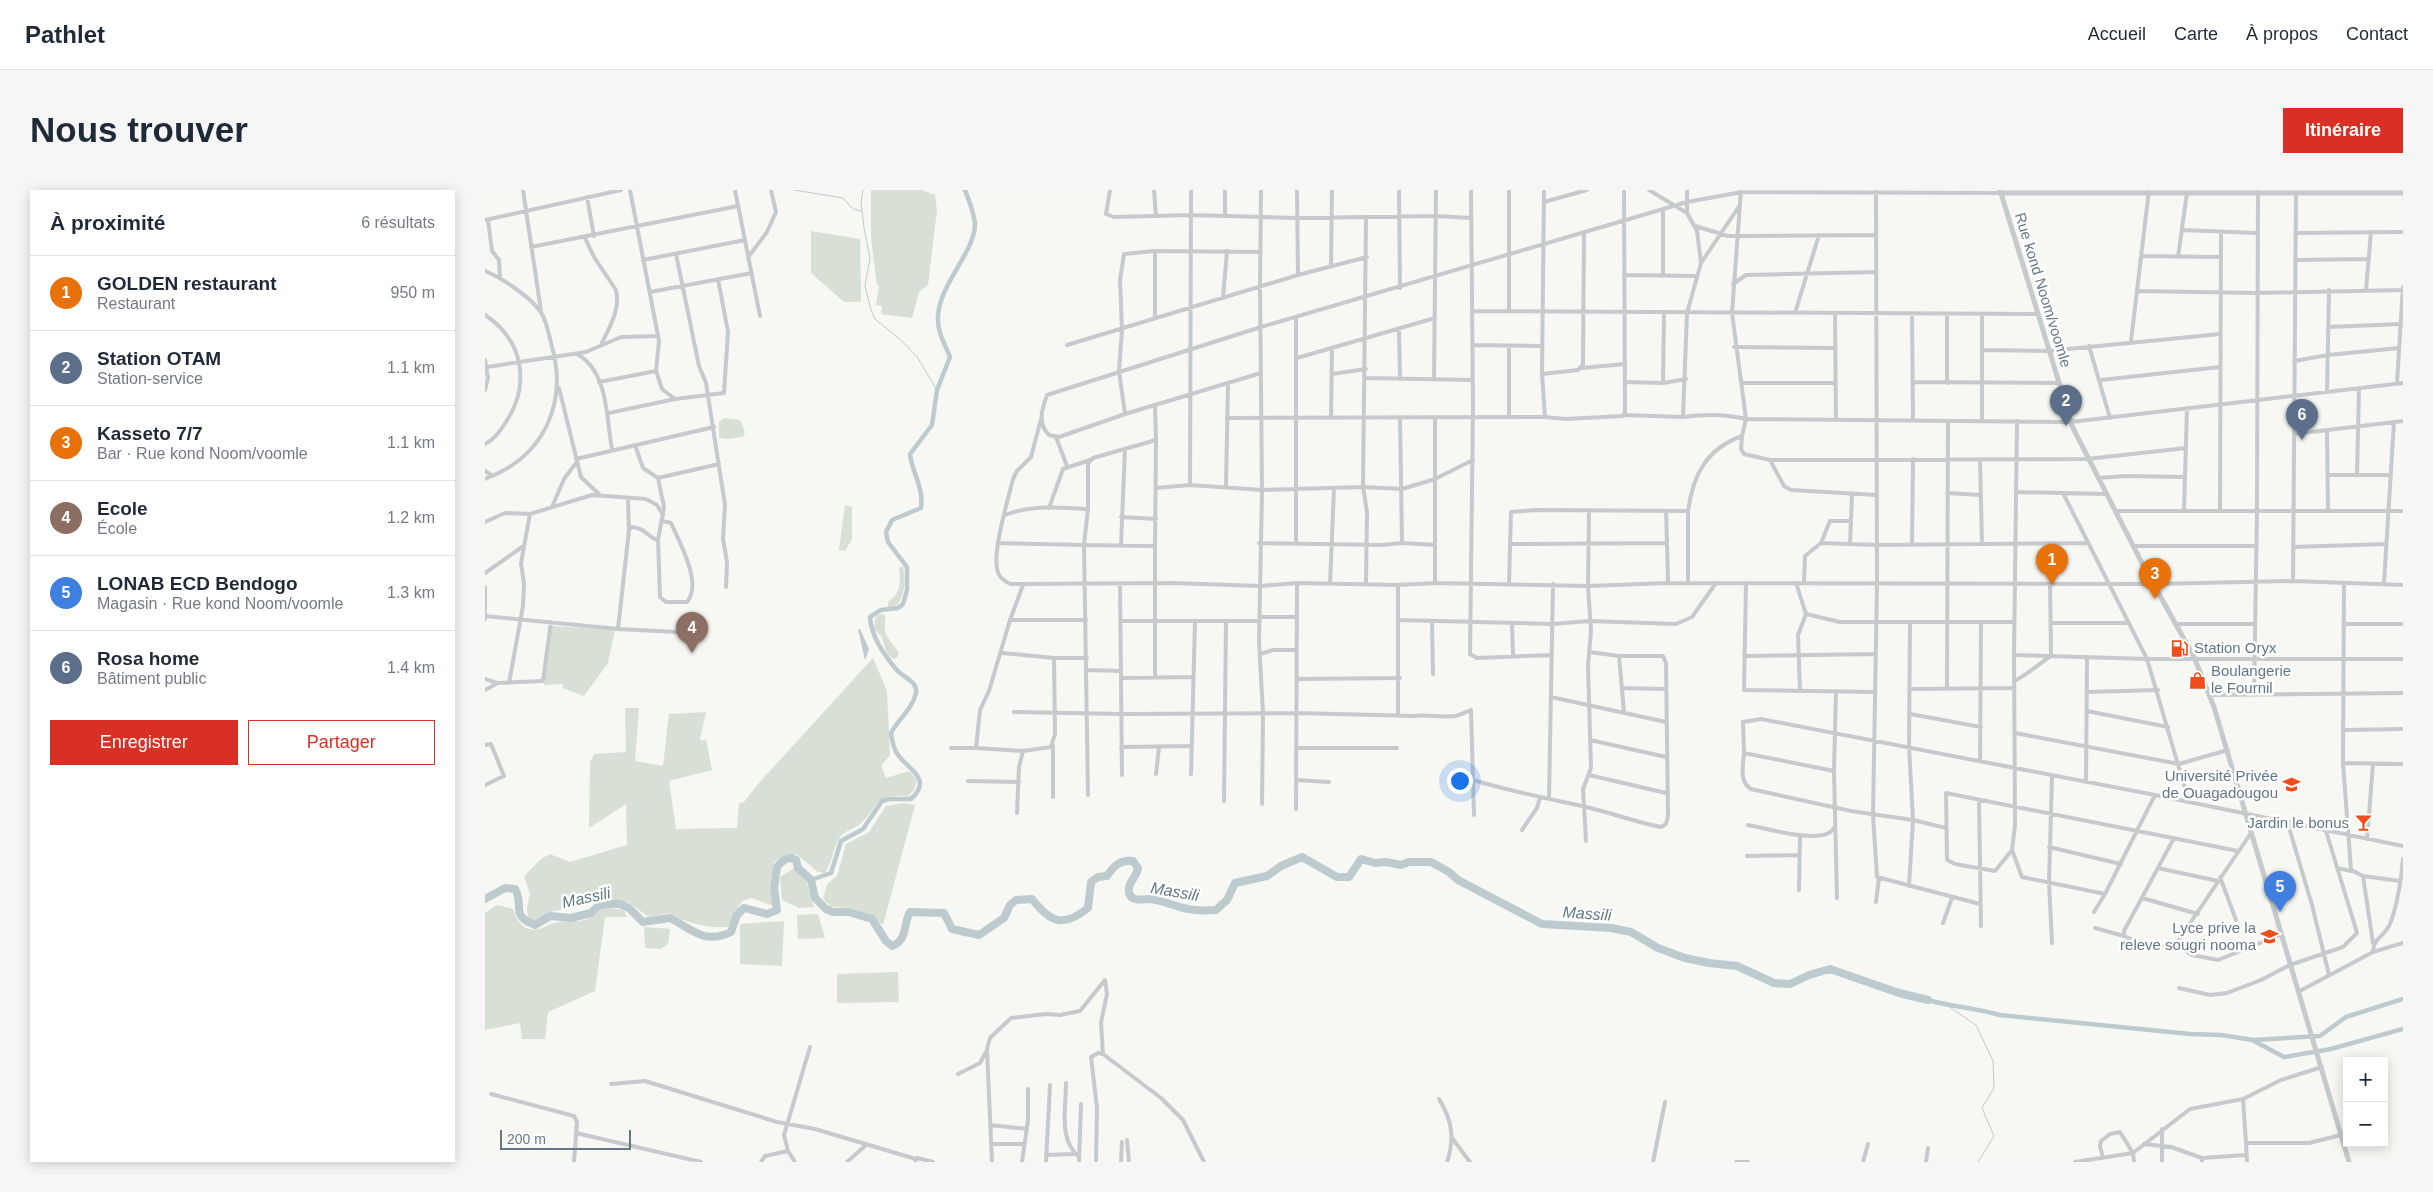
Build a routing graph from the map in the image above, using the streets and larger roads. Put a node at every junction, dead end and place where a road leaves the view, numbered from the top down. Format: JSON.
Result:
{"nodes":[{"id":1,"x":523,"y":190,"type":"edge"},
{"id":2,"x":621,"y":190,"type":"edge"},
{"id":3,"x":630,"y":190,"type":"edge"},
{"id":4,"x":735,"y":190,"type":"edge"},
{"id":5,"x":771,"y":190,"type":"edge"},
{"id":6,"x":1110,"y":190,"type":"edge"},
{"id":7,"x":1154,"y":190,"type":"edge"},
{"id":8,"x":1191,"y":190,"type":"edge"},
{"id":9,"x":1225,"y":190,"type":"edge"},
{"id":10,"x":1261,"y":190,"type":"edge"},
{"id":11,"x":1297,"y":190,"type":"edge"},
{"id":12,"x":1332,"y":190,"type":"edge"},
{"id":13,"x":1399,"y":190,"type":"edge"},
{"id":14,"x":1436,"y":190,"type":"edge"},
{"id":15,"x":1471,"y":190,"type":"edge"},
{"id":16,"x":1509,"y":190,"type":"edge"},
{"id":17,"x":1544,"y":190,"type":"edge"},
{"id":18,"x":1587,"y":190,"type":"edge"},
{"id":19,"x":1624,"y":190,"type":"edge"},
{"id":20,"x":1649,"y":190,"type":"edge"},
{"id":21,"x":1687,"y":190,"type":"edge"},
{"id":22,"x":1742,"y":191,"type":"edge"},
{"id":23,"x":1835,"y":191,"type":"edge"},
{"id":24,"x":1876,"y":191,"type":"edge"},
{"id":25,"x":2000,"y":191,"type":"edge"},
{"id":26,"x":2083,"y":191,"type":"edge"},
{"id":27,"x":2118,"y":191,"type":"edge"},
{"id":28,"x":2149,"y":191,"type":"edge"},
{"id":29,"x":2220,"y":191,"type":"edge"},
{"id":30,"x":2258,"y":191,"type":"edge"},
{"id":31,"x":2337,"y":191,"type":"edge"},
{"id":32,"x":2187,"y":193,"type":"junction"},
{"id":33,"x":2296,"y":193,"type":"junction"},
{"id":34,"x":2403,"y":193,"type":"edge"},
{"id":35,"x":587,"y":197,"type":"junction"},
{"id":36,"x":1544,"y":202,"type":"junction"},
{"id":37,"x":1687,"y":202,"type":"junction"},
{"id":38,"x":738,"y":206,"type":"junction"},
{"id":39,"x":1675,"y":206,"type":"junction"},
{"id":40,"x":1740,"y":206,"type":"junction"},
{"id":41,"x":1663,"y":209,"type":"junction"},
{"id":42,"x":526,"y":211,"type":"junction"},
{"id":43,"x":1687,"y":214,"type":"junction"},
{"id":44,"x":1191,"y":215,"type":"junction"},
{"id":45,"x":1225,"y":215,"type":"junction"},
{"id":46,"x":1156,"y":216,"type":"junction"},
{"id":47,"x":1436,"y":216,"type":"junction"},
{"id":48,"x":1262,"y":217,"type":"junction"},
{"id":49,"x":1297,"y":218,"type":"junction"},
{"id":50,"x":1331,"y":218,"type":"junction"},
{"id":51,"x":1366,"y":218,"type":"junction"},
{"id":52,"x":1398,"y":218,"type":"junction"},
{"id":53,"x":1471,"y":218,"type":"junction"},
{"id":54,"x":486,"y":220,"type":"edge"},
{"id":55,"x":1626,"y":220,"type":"junction"},
{"id":56,"x":637,"y":226,"type":"junction"},
{"id":57,"x":1695,"y":226,"type":"junction"},
{"id":58,"x":2182,"y":230,"type":"junction"},
{"id":59,"x":1584,"y":232,"type":"junction"},
{"id":60,"x":2371,"y":232,"type":"junction"},
{"id":61,"x":2403,"y":232,"type":"edge"},
{"id":62,"x":2221,"y":233,"type":"junction"},
{"id":63,"x":2256,"y":233,"type":"junction"},
{"id":64,"x":2295,"y":233,"type":"junction"},
{"id":65,"x":1720,"y":234,"type":"junction"},
{"id":66,"x":1819,"y":235,"type":"junction"},
{"id":67,"x":1876,"y":235,"type":"junction"},
{"id":68,"x":595,"y":236,"type":"junction"},
{"id":69,"x":1739,"y":236,"type":"junction"},
{"id":70,"x":585,"y":238,"type":"junction"},
{"id":71,"x":745,"y":240,"type":"junction"},
{"id":72,"x":1544,"y":244,"type":"junction"},
{"id":73,"x":531,"y":247,"type":"junction"},
{"id":74,"x":1155,"y":251,"type":"junction"},
{"id":75,"x":1191,"y":251,"type":"junction"},
{"id":76,"x":1227,"y":251,"type":"junction"},
{"id":77,"x":1261,"y":252,"type":"junction"},
{"id":78,"x":676,"y":254,"type":"junction"},
{"id":79,"x":1510,"y":254,"type":"junction"},
{"id":80,"x":749,"y":256,"type":"junction"},
{"id":81,"x":2141,"y":256,"type":"junction"},
{"id":82,"x":2178,"y":256,"type":"junction"},
{"id":83,"x":1367,"y":257,"type":"junction"},
{"id":84,"x":2220,"y":257,"type":"junction"},
{"id":85,"x":2369,"y":259,"type":"junction"},
{"id":86,"x":643,"y":260,"type":"junction"},
{"id":87,"x":2295,"y":260,"type":"junction"},
{"id":88,"x":1701,"y":262,"type":"junction"},
{"id":89,"x":1471,"y":265,"type":"junction"},
{"id":90,"x":1331,"y":266,"type":"junction"},
{"id":91,"x":485,"y":271,"type":"edge"},
{"id":92,"x":1808,"y":272,"type":"junction"},
{"id":93,"x":1876,"y":272,"type":"junction"},
{"id":94,"x":752,"y":273,"type":"junction"},
{"id":95,"x":1298,"y":275,"type":"junction"},
{"id":96,"x":1624,"y":275,"type":"junction"},
{"id":97,"x":1436,"y":276,"type":"junction"},
{"id":98,"x":1663,"y":276,"type":"junction"},
{"id":99,"x":1697,"y":276,"type":"junction"},
{"id":100,"x":499,"y":278,"type":"junction"},
{"id":101,"x":718,"y":280,"type":"junction"},
{"id":102,"x":1733,"y":284,"type":"junction"},
{"id":103,"x":684,"y":286,"type":"junction"},
{"id":104,"x":1260,"y":287,"type":"junction"},
{"id":105,"x":1400,"y":288,"type":"junction"},
{"id":106,"x":2403,"y":289,"type":"edge"},
{"id":107,"x":2329,"y":290,"type":"junction"},
{"id":108,"x":2366,"y":290,"type":"junction"},
{"id":109,"x":2137,"y":291,"type":"junction"},
{"id":110,"x":650,"y":292,"type":"junction"},
{"id":111,"x":2219,"y":292,"type":"junction"},
{"id":112,"x":2256,"y":292,"type":"junction"},
{"id":113,"x":2294,"y":292,"type":"junction"},
{"id":114,"x":1223,"y":298,"type":"junction"},
{"id":115,"x":1367,"y":298,"type":"junction"},
{"id":116,"x":1190,"y":308,"type":"junction"},
{"id":117,"x":541,"y":311,"type":"junction"},
{"id":118,"x":1473,"y":311,"type":"junction"},
{"id":119,"x":1509,"y":311,"type":"junction"},
{"id":120,"x":1543,"y":311,"type":"junction"},
{"id":121,"x":1585,"y":311,"type":"junction"},
{"id":122,"x":1625,"y":312,"type":"junction"},
{"id":123,"x":1664,"y":313,"type":"junction"},
{"id":124,"x":1687,"y":313,"type":"junction"},
{"id":125,"x":1731,"y":313,"type":"junction"},
{"id":126,"x":1795,"y":313,"type":"junction"},
{"id":127,"x":1835,"y":313,"type":"junction"},
{"id":128,"x":1876,"y":313,"type":"junction"},
{"id":129,"x":1912,"y":314,"type":"junction"},
{"id":130,"x":1947,"y":314,"type":"junction"},
{"id":131,"x":1982,"y":314,"type":"junction"},
{"id":132,"x":2037,"y":314,"type":"junction"},
{"id":133,"x":485,"y":315,"type":"edge"},
{"id":134,"x":760,"y":316,"type":"dead end"},
{"id":135,"x":1155,"y":318,"type":"junction"},
{"id":136,"x":1296,"y":318,"type":"junction"},
{"id":137,"x":1435,"y":318,"type":"junction"},
{"id":138,"x":2401,"y":324,"type":"junction"},
{"id":139,"x":2329,"y":327,"type":"junction"},
{"id":140,"x":1261,"y":328,"type":"junction"},
{"id":141,"x":1399,"y":329,"type":"junction"},
{"id":142,"x":1122,"y":330,"type":"junction"},
{"id":143,"x":2220,"y":334,"type":"junction"},
{"id":144,"x":657,"y":336,"type":"junction"},
{"id":145,"x":1367,"y":339,"type":"junction"},
{"id":146,"x":2131,"y":341,"type":"junction"},
{"id":147,"x":601,"y":345,"type":"junction"},
{"id":148,"x":1067,"y":345,"type":"dead end"},
{"id":149,"x":1472,"y":345,"type":"junction"},
{"id":150,"x":1509,"y":346,"type":"junction"},
{"id":151,"x":1542,"y":346,"type":"junction"},
{"id":152,"x":2089,"y":346,"type":"junction"},
{"id":153,"x":1734,"y":347,"type":"junction"},
{"id":154,"x":1332,"y":348,"type":"junction"},
{"id":155,"x":1835,"y":348,"type":"junction"},
{"id":156,"x":2399,"y":348,"type":"junction"},
{"id":157,"x":1189,"y":350,"type":"junction"},
{"id":158,"x":1982,"y":350,"type":"junction"},
{"id":159,"x":2048,"y":351,"type":"junction"},
{"id":160,"x":575,"y":353,"type":"junction"},
{"id":161,"x":2328,"y":355,"type":"junction"},
{"id":162,"x":555,"y":357,"type":"junction"},
{"id":163,"x":1297,"y":358,"type":"junction"},
{"id":164,"x":485,"y":360,"type":"edge"},
{"id":165,"x":2294,"y":361,"type":"junction"},
{"id":166,"x":520,"y":363,"type":"junction"},
{"id":167,"x":1625,"y":364,"type":"junction"},
{"id":168,"x":487,"y":367,"type":"junction"},
{"id":169,"x":2220,"y":367,"type":"junction"},
{"id":170,"x":1581,"y":368,"type":"junction"},
{"id":171,"x":1366,"y":369,"type":"junction"},
{"id":172,"x":656,"y":371,"type":"junction"},
{"id":173,"x":1119,"y":371,"type":"junction"},
{"id":174,"x":1261,"y":373,"type":"junction"},
{"id":175,"x":1332,"y":374,"type":"junction"},
{"id":176,"x":1542,"y":374,"type":"junction"},
{"id":177,"x":1366,"y":378,"type":"junction"},
{"id":178,"x":1400,"y":378,"type":"junction"},
{"id":179,"x":1434,"y":378,"type":"junction"},
{"id":180,"x":1685,"y":379,"type":"junction"},
{"id":181,"x":1473,"y":380,"type":"junction"},
{"id":182,"x":2101,"y":380,"type":"junction"},
{"id":183,"x":599,"y":382,"type":"junction"},
{"id":184,"x":1625,"y":382,"type":"junction"},
{"id":185,"x":1914,"y":382,"type":"junction"},
{"id":186,"x":2403,"y":382,"type":"edge"},
{"id":187,"x":1228,"y":383,"type":"junction"},
{"id":188,"x":1663,"y":383,"type":"junction"},
{"id":189,"x":1742,"y":383,"type":"junction"},
{"id":190,"x":1834,"y":383,"type":"junction"},
{"id":191,"x":1947,"y":383,"type":"junction"},
{"id":192,"x":1982,"y":383,"type":"junction"},
{"id":193,"x":2058,"y":383,"type":"junction"},
{"id":194,"x":2397,"y":383,"type":"junction"},
{"id":195,"x":558,"y":386,"type":"junction"},
{"id":196,"x":2359,"y":388,"type":"junction"},
{"id":197,"x":485,"y":390,"type":"edge"},
{"id":198,"x":2327,"y":392,"type":"junction"},
{"id":199,"x":707,"y":394,"type":"junction"},
{"id":200,"x":1189,"y":394,"type":"junction"},
{"id":201,"x":2294,"y":397,"type":"junction"},
{"id":202,"x":675,"y":399,"type":"junction"},
{"id":203,"x":2257,"y":400,"type":"junction"},
{"id":204,"x":1155,"y":404,"type":"junction"},
{"id":205,"x":2219,"y":405,"type":"junction"},
{"id":206,"x":2187,"y":408,"type":"junction"},
{"id":207,"x":609,"y":413,"type":"junction"},
{"id":208,"x":1125,"y":414,"type":"junction"},
{"id":209,"x":1624,"y":415,"type":"junction"},
{"id":210,"x":1365,"y":417,"type":"junction"},
{"id":211,"x":1399,"y":417,"type":"junction"},
{"id":212,"x":1509,"y":417,"type":"junction"},
{"id":213,"x":1545,"y":417,"type":"junction"},
{"id":214,"x":1683,"y":417,"type":"junction"},
{"id":215,"x":1227,"y":418,"type":"junction"},
{"id":216,"x":1262,"y":418,"type":"junction"},
{"id":217,"x":1297,"y":418,"type":"junction"},
{"id":218,"x":1331,"y":418,"type":"junction"},
{"id":219,"x":1435,"y":418,"type":"junction"},
{"id":220,"x":1473,"y":418,"type":"junction"},
{"id":221,"x":2110,"y":418,"type":"junction"},
{"id":222,"x":1041,"y":419,"type":"junction"},
{"id":223,"x":1745,"y":419,"type":"junction"},
{"id":224,"x":1835,"y":420,"type":"junction"},
{"id":225,"x":1913,"y":420,"type":"junction"},
{"id":226,"x":1982,"y":420,"type":"junction"},
{"id":227,"x":1876,"y":421,"type":"junction"},
{"id":228,"x":1948,"y":421,"type":"junction"},
{"id":229,"x":2017,"y":421,"type":"junction"},
{"id":230,"x":2403,"y":421,"type":"edge"},
{"id":231,"x":2071,"y":422,"type":"junction"},
{"id":232,"x":2394,"y":422,"type":"junction"},
{"id":233,"x":2358,"y":426,"type":"junction"},
{"id":234,"x":714,"y":427,"type":"junction"},
{"id":235,"x":2327,"y":430,"type":"junction"},
{"id":236,"x":2294,"y":434,"type":"junction"},
{"id":237,"x":1742,"y":436,"type":"junction"},
{"id":238,"x":1056,"y":437,"type":"junction"},
{"id":239,"x":1156,"y":440,"type":"junction"},
{"id":240,"x":485,"y":444,"type":"edge"},
{"id":241,"x":635,"y":445,"type":"junction"},
{"id":242,"x":2186,"y":448,"type":"junction"},
{"id":243,"x":613,"y":449,"type":"junction"},
{"id":244,"x":1125,"y":449,"type":"junction"},
{"id":245,"x":1913,"y":459,"type":"junction"},
{"id":246,"x":2087,"y":459,"type":"junction"},
{"id":247,"x":1090,"y":460,"type":"junction"},
{"id":248,"x":1473,"y":460,"type":"junction"},
{"id":249,"x":1770,"y":460,"type":"junction"},
{"id":250,"x":1877,"y":460,"type":"junction"},
{"id":251,"x":1948,"y":460,"type":"junction"},
{"id":252,"x":1980,"y":460,"type":"junction"},
{"id":253,"x":2017,"y":460,"type":"junction"},
{"id":254,"x":576,"y":461,"type":"junction"},
{"id":255,"x":719,"y":464,"type":"junction"},
{"id":256,"x":1067,"y":466,"type":"junction"},
{"id":257,"x":485,"y":471,"type":"edge"},
{"id":258,"x":2329,"y":475,"type":"junction"},
{"id":259,"x":2357,"y":475,"type":"junction"},
{"id":260,"x":2391,"y":475,"type":"junction"},
{"id":261,"x":493,"y":476,"type":"junction"},
{"id":262,"x":2185,"y":477,"type":"junction"},
{"id":263,"x":659,"y":478,"type":"junction"},
{"id":264,"x":2098,"y":478,"type":"junction"},
{"id":265,"x":485,"y":479,"type":"edge"},
{"id":266,"x":1435,"y":479,"type":"junction"},
{"id":267,"x":1190,"y":485,"type":"junction"},
{"id":268,"x":1226,"y":486,"type":"junction"},
{"id":269,"x":1363,"y":487,"type":"junction"},
{"id":270,"x":1156,"y":488,"type":"junction"},
{"id":271,"x":1298,"y":488,"type":"junction"},
{"id":272,"x":1334,"y":489,"type":"junction"},
{"id":273,"x":1402,"y":489,"type":"junction"},
{"id":274,"x":1262,"y":490,"type":"junction"},
{"id":275,"x":2016,"y":492,"type":"junction"},
{"id":276,"x":1947,"y":493,"type":"junction"},
{"id":277,"x":2063,"y":493,"type":"junction"},
{"id":278,"x":1980,"y":494,"type":"junction"},
{"id":279,"x":2106,"y":494,"type":"junction"},
{"id":280,"x":600,"y":495,"type":"junction"},
{"id":281,"x":1851,"y":495,"type":"junction"},
{"id":282,"x":1876,"y":495,"type":"junction"},
{"id":283,"x":628,"y":499,"type":"junction"},
{"id":284,"x":552,"y":507,"type":"junction"},
{"id":285,"x":1049,"y":508,"type":"junction"},
{"id":286,"x":1088,"y":509,"type":"junction"},
{"id":287,"x":2184,"y":510,"type":"junction"},
{"id":288,"x":2219,"y":510,"type":"junction"},
{"id":289,"x":2257,"y":510,"type":"junction"},
{"id":290,"x":2293,"y":510,"type":"junction"},
{"id":291,"x":1666,"y":511,"type":"junction"},
{"id":292,"x":2115,"y":511,"type":"junction"},
{"id":293,"x":2328,"y":511,"type":"junction"},
{"id":294,"x":2388,"y":511,"type":"junction"},
{"id":295,"x":2403,"y":511,"type":"edge"},
{"id":296,"x":1589,"y":512,"type":"junction"},
{"id":297,"x":1688,"y":512,"type":"junction"},
{"id":298,"x":530,"y":514,"type":"junction"},
{"id":299,"x":663,"y":515,"type":"junction"},
{"id":300,"x":1005,"y":515,"type":"junction"},
{"id":301,"x":1121,"y":517,"type":"junction"},
{"id":302,"x":1156,"y":519,"type":"junction"},
{"id":303,"x":1849,"y":521,"type":"junction"},
{"id":304,"x":485,"y":522,"type":"edge"},
{"id":305,"x":662,"y":522,"type":"junction"},
{"id":306,"x":629,"y":530,"type":"junction"},
{"id":307,"x":658,"y":540,"type":"junction"},
{"id":308,"x":1402,"y":542,"type":"junction"},
{"id":309,"x":1589,"y":542,"type":"junction"},
{"id":310,"x":1821,"y":542,"type":"junction"},
{"id":311,"x":999,"y":543,"type":"junction"},
{"id":312,"x":1259,"y":543,"type":"junction"},
{"id":313,"x":1296,"y":543,"type":"junction"},
{"id":314,"x":2088,"y":543,"type":"junction"},
{"id":315,"x":1084,"y":544,"type":"junction"},
{"id":316,"x":1331,"y":544,"type":"junction"},
{"id":317,"x":1367,"y":544,"type":"junction"},
{"id":318,"x":1510,"y":544,"type":"junction"},
{"id":319,"x":1667,"y":544,"type":"junction"},
{"id":320,"x":1850,"y":544,"type":"junction"},
{"id":321,"x":1912,"y":544,"type":"junction"},
{"id":322,"x":1982,"y":544,"type":"junction"},
{"id":323,"x":2015,"y":544,"type":"junction"},
{"id":324,"x":2386,"y":544,"type":"junction"},
{"id":325,"x":1121,"y":545,"type":"junction"},
{"id":326,"x":1435,"y":545,"type":"junction"},
{"id":327,"x":1877,"y":545,"type":"junction"},
{"id":328,"x":1947,"y":545,"type":"junction"},
{"id":329,"x":1155,"y":546,"type":"junction"},
{"id":330,"x":2133,"y":546,"type":"junction"},
{"id":331,"x":2257,"y":546,"type":"junction"},
{"id":332,"x":2293,"y":547,"type":"junction"},
{"id":333,"x":522,"y":548,"type":"junction"},
{"id":334,"x":485,"y":573,"type":"edge"},
{"id":335,"x":2293,"y":581,"type":"junction"},
{"id":336,"x":1668,"y":582,"type":"junction"},
{"id":337,"x":1085,"y":583,"type":"junction"},
{"id":338,"x":1155,"y":583,"type":"junction"},
{"id":339,"x":1297,"y":583,"type":"junction"},
{"id":340,"x":1329,"y":583,"type":"junction"},
{"id":341,"x":1366,"y":583,"type":"junction"},
{"id":342,"x":1435,"y":583,"type":"junction"},
{"id":343,"x":1470,"y":583,"type":"junction"},
{"id":344,"x":1688,"y":583,"type":"junction"},
{"id":345,"x":1715,"y":583,"type":"junction"},
{"id":346,"x":1746,"y":583,"type":"junction"},
{"id":347,"x":1797,"y":583,"type":"junction"},
{"id":348,"x":1804,"y":583,"type":"junction"},
{"id":349,"x":1877,"y":583,"type":"junction"},
{"id":350,"x":1947,"y":583,"type":"junction"},
{"id":351,"x":2107,"y":583,"type":"junction"},
{"id":352,"x":2344,"y":583,"type":"junction"},
{"id":353,"x":2384,"y":583,"type":"junction"},
{"id":354,"x":1023,"y":584,"type":"junction"},
{"id":355,"x":1509,"y":584,"type":"junction"},
{"id":356,"x":1553,"y":584,"type":"junction"},
{"id":357,"x":2016,"y":584,"type":"junction"},
{"id":358,"x":2049,"y":584,"type":"junction"},
{"id":359,"x":2154,"y":584,"type":"junction"},
{"id":360,"x":2256,"y":584,"type":"junction"},
{"id":361,"x":1120,"y":585,"type":"junction"},
{"id":362,"x":1398,"y":585,"type":"junction"},
{"id":363,"x":2403,"y":585,"type":"edge"},
{"id":364,"x":1260,"y":586,"type":"junction"},
{"id":365,"x":1588,"y":586,"type":"junction"},
{"id":366,"x":725,"y":587,"type":"dead end"},
{"id":367,"x":485,"y":588,"type":"edge"},
{"id":368,"x":1806,"y":614,"type":"junction"},
{"id":369,"x":485,"y":617,"type":"edge"},
{"id":370,"x":1296,"y":617,"type":"junction"},
{"id":371,"x":1260,"y":619,"type":"junction"},
{"id":372,"x":520,"y":620,"type":"junction"},
{"id":373,"x":1009,"y":620,"type":"junction"},
{"id":374,"x":1086,"y":620,"type":"junction"},
{"id":375,"x":1399,"y":620,"type":"junction"},
{"id":376,"x":1155,"y":621,"type":"junction"},
{"id":377,"x":1195,"y":621,"type":"junction"},
{"id":378,"x":1226,"y":621,"type":"junction"},
{"id":379,"x":1589,"y":621,"type":"junction"},
{"id":380,"x":551,"y":622,"type":"junction"},
{"id":381,"x":1121,"y":622,"type":"junction"},
{"id":382,"x":1433,"y":622,"type":"junction"},
{"id":383,"x":1910,"y":622,"type":"junction"},
{"id":384,"x":1947,"y":622,"type":"junction"},
{"id":385,"x":2014,"y":622,"type":"junction"},
{"id":386,"x":1472,"y":623,"type":"junction"},
{"id":387,"x":1512,"y":623,"type":"junction"},
{"id":388,"x":1875,"y":623,"type":"junction"},
{"id":389,"x":1981,"y":623,"type":"junction"},
{"id":390,"x":2052,"y":623,"type":"junction"},
{"id":391,"x":2129,"y":623,"type":"junction"},
{"id":392,"x":1552,"y":624,"type":"junction"},
{"id":393,"x":2175,"y":624,"type":"junction"},
{"id":394,"x":2255,"y":624,"type":"junction"},
{"id":395,"x":2343,"y":624,"type":"junction"},
{"id":396,"x":2403,"y":624,"type":"edge"},
{"id":397,"x":618,"y":629,"type":"junction"},
{"id":398,"x":676,"y":632,"type":"dead end"},
{"id":399,"x":1296,"y":650,"type":"junction"},
{"id":400,"x":1589,"y":652,"type":"junction"},
{"id":401,"x":1002,"y":653,"type":"junction"},
{"id":402,"x":1260,"y":654,"type":"junction"},
{"id":403,"x":1875,"y":654,"type":"junction"},
{"id":404,"x":1513,"y":655,"type":"junction"},
{"id":405,"x":1552,"y":655,"type":"junction"},
{"id":406,"x":1800,"y":655,"type":"junction"},
{"id":407,"x":2014,"y":655,"type":"junction"},
{"id":408,"x":1619,"y":656,"type":"junction"},
{"id":409,"x":1744,"y":656,"type":"junction"},
{"id":410,"x":2051,"y":656,"type":"junction"},
{"id":411,"x":2087,"y":657,"type":"junction"},
{"id":412,"x":2194,"y":657,"type":"junction"},
{"id":413,"x":1055,"y":658,"type":"junction"},
{"id":414,"x":1087,"y":658,"type":"junction"},
{"id":415,"x":2147,"y":659,"type":"junction"},
{"id":416,"x":2344,"y":659,"type":"junction"},
{"id":417,"x":2403,"y":659,"type":"edge"},
{"id":418,"x":2255,"y":660,"type":"junction"},
{"id":419,"x":1087,"y":670,"type":"junction"},
{"id":420,"x":1121,"y":671,"type":"junction"},
{"id":421,"x":1433,"y":674,"type":"dead end"},
{"id":422,"x":1193,"y":677,"type":"junction"},
{"id":423,"x":1121,"y":678,"type":"junction"},
{"id":424,"x":1155,"y":678,"type":"junction"},
{"id":425,"x":1400,"y":678,"type":"junction"},
{"id":426,"x":485,"y":679,"type":"edge"},
{"id":427,"x":1297,"y":679,"type":"junction"},
{"id":428,"x":2013,"y":681,"type":"junction"},
{"id":429,"x":509,"y":682,"type":"junction"},
{"id":430,"x":498,"y":683,"type":"junction"},
{"id":431,"x":1622,"y":688,"type":"junction"},
{"id":432,"x":2013,"y":688,"type":"junction"},
{"id":433,"x":1665,"y":689,"type":"junction"},
{"id":434,"x":1947,"y":689,"type":"junction"},
{"id":435,"x":1981,"y":689,"type":"junction"},
{"id":436,"x":485,"y":690,"type":"edge"},
{"id":437,"x":1800,"y":690,"type":"junction"},
{"id":438,"x":1911,"y":690,"type":"junction"},
{"id":439,"x":2157,"y":690,"type":"junction"},
{"id":440,"x":1836,"y":691,"type":"junction"},
{"id":441,"x":1875,"y":692,"type":"junction"},
{"id":442,"x":2087,"y":692,"type":"junction"},
{"id":443,"x":2403,"y":693,"type":"edge"},
{"id":444,"x":2344,"y":694,"type":"junction"},
{"id":445,"x":2210,"y":695,"type":"junction"},
{"id":446,"x":2254,"y":695,"type":"junction"},
{"id":447,"x":1551,"y":697,"type":"junction"},
{"id":448,"x":1589,"y":704,"type":"junction"},
{"id":449,"x":2087,"y":711,"type":"junction"},
{"id":450,"x":1014,"y":712,"type":"dead end"},
{"id":451,"x":1624,"y":712,"type":"junction"},
{"id":452,"x":1054,"y":713,"type":"junction"},
{"id":453,"x":1225,"y":713,"type":"junction"},
{"id":454,"x":1263,"y":713,"type":"junction"},
{"id":455,"x":1297,"y":713,"type":"junction"},
{"id":456,"x":1085,"y":714,"type":"junction"},
{"id":457,"x":1122,"y":714,"type":"junction"},
{"id":458,"x":1191,"y":714,"type":"junction"},
{"id":459,"x":1398,"y":714,"type":"junction"},
{"id":460,"x":1910,"y":714,"type":"junction"},
{"id":461,"x":1666,"y":722,"type":"junction"},
{"id":462,"x":1981,"y":727,"type":"junction"},
{"id":463,"x":2168,"y":727,"type":"junction"},
{"id":464,"x":2403,"y":729,"type":"edge"},
{"id":465,"x":2344,"y":730,"type":"junction"},
{"id":466,"x":2015,"y":733,"type":"junction"},
{"id":467,"x":1834,"y":734,"type":"junction"},
{"id":468,"x":1590,"y":740,"type":"junction"},
{"id":469,"x":1873,"y":742,"type":"junction"},
{"id":470,"x":485,"y":745,"type":"edge"},
{"id":471,"x":1053,"y":746,"type":"junction"},
{"id":472,"x":1191,"y":746,"type":"junction"},
{"id":473,"x":1121,"y":747,"type":"junction"},
{"id":474,"x":1159,"y":747,"type":"junction"},
{"id":475,"x":1909,"y":747,"type":"junction"},
{"id":476,"x":2086,"y":747,"type":"junction"},
{"id":477,"x":951,"y":748,"type":"dead end"},
{"id":478,"x":976,"y":748,"type":"junction"},
{"id":479,"x":1297,"y":748,"type":"junction"},
{"id":480,"x":1397,"y":748,"type":"dead end"},
{"id":481,"x":2227,"y":750,"type":"junction"},
{"id":482,"x":1023,"y":751,"type":"junction"},
{"id":483,"x":1744,"y":753,"type":"junction"},
{"id":484,"x":1666,"y":757,"type":"junction"},
{"id":485,"x":1980,"y":761,"type":"junction"},
{"id":486,"x":2343,"y":763,"type":"junction"},
{"id":487,"x":2179,"y":764,"type":"junction"},
{"id":488,"x":2373,"y":764,"type":"junction"},
{"id":489,"x":2403,"y":764,"type":"edge"},
{"id":490,"x":2015,"y":769,"type":"junction"},
{"id":491,"x":1834,"y":771,"type":"junction"},
{"id":492,"x":1156,"y":774,"type":"dead end"},
{"id":493,"x":1191,"y":774,"type":"dead end"},
{"id":494,"x":1122,"y":775,"type":"dead end"},
{"id":495,"x":1589,"y":775,"type":"junction"},
{"id":496,"x":2053,"y":776,"type":"junction"},
{"id":497,"x":1296,"y":780,"type":"junction"},
{"id":498,"x":1473,"y":780,"type":"junction"},
{"id":499,"x":968,"y":781,"type":"dead end"},
{"id":500,"x":1019,"y":782,"type":"junction"},
{"id":501,"x":1329,"y":782,"type":"dead end"},
{"id":502,"x":2085,"y":782,"type":"junction"},
{"id":503,"x":485,"y":785,"type":"edge"},
{"id":504,"x":1667,"y":793,"type":"junction"},
{"id":505,"x":1088,"y":795,"type":"dead end"},
{"id":506,"x":2155,"y":795,"type":"junction"},
{"id":507,"x":1053,"y":797,"type":"dead end"},
{"id":508,"x":1540,"y":797,"type":"junction"},
{"id":509,"x":1549,"y":799,"type":"junction"},
{"id":510,"x":1979,"y":800,"type":"junction"},
{"id":511,"x":1224,"y":801,"type":"dead end"},
{"id":512,"x":2189,"y":802,"type":"junction"},
{"id":513,"x":1262,"y":804,"type":"dead end"},
{"id":514,"x":1585,"y":807,"type":"junction"},
{"id":515,"x":1835,"y":807,"type":"junction"},
{"id":516,"x":2015,"y":808,"type":"junction"},
{"id":517,"x":1296,"y":809,"type":"dead end"},
{"id":518,"x":1017,"y":813,"type":"dead end"},
{"id":519,"x":1474,"y":814,"type":"dead end"},
{"id":520,"x":2050,"y":814,"type":"junction"},
{"id":521,"x":1873,"y":815,"type":"junction"},
{"id":522,"x":2245,"y":815,"type":"junction"},
{"id":523,"x":1913,"y":820,"type":"junction"},
{"id":524,"x":2288,"y":824,"type":"junction"},
{"id":525,"x":1748,"y":825,"type":"dead end"},
{"id":526,"x":1835,"y":826,"type":"junction"},
{"id":527,"x":1946,"y":828,"type":"junction"},
{"id":528,"x":1522,"y":830,"type":"dead end"},
{"id":529,"x":2137,"y":830,"type":"junction"},
{"id":530,"x":2326,"y":831,"type":"junction"},
{"id":531,"x":2251,"y":833,"type":"junction"},
{"id":532,"x":1799,"y":835,"type":"junction"},
{"id":533,"x":2347,"y":835,"type":"junction"},
{"id":534,"x":2174,"y":838,"type":"junction"},
{"id":535,"x":2367,"y":839,"type":"junction"},
{"id":536,"x":1586,"y":841,"type":"dead end"},
{"id":537,"x":2403,"y":846,"type":"edge"},
{"id":538,"x":2049,"y":847,"type":"junction"},
{"id":539,"x":2012,"y":850,"type":"junction"},
{"id":540,"x":2238,"y":851,"type":"junction"},
{"id":541,"x":1799,"y":855,"type":"junction"},
{"id":542,"x":1747,"y":856,"type":"dead end"},
{"id":543,"x":2403,"y":859,"type":"edge"},
{"id":544,"x":2121,"y":864,"type":"junction"},
{"id":545,"x":2158,"y":868,"type":"junction"},
{"id":546,"x":2337,"y":868,"type":"junction"},
{"id":547,"x":1981,"y":869,"type":"junction"},
{"id":548,"x":2351,"y":871,"type":"junction"},
{"id":549,"x":2363,"y":876,"type":"junction"},
{"id":550,"x":1879,"y":878,"type":"junction"},
{"id":551,"x":2219,"y":879,"type":"junction"},
{"id":552,"x":2400,"y":881,"type":"junction"},
{"id":553,"x":2049,"y":883,"type":"junction"},
{"id":554,"x":1909,"y":886,"type":"junction"},
{"id":555,"x":1799,"y":890,"type":"dead end"},
{"id":556,"x":2105,"y":894,"type":"junction"},
{"id":557,"x":1837,"y":898,"type":"dead end"},
{"id":558,"x":1952,"y":898,"type":"junction"},
{"id":559,"x":2142,"y":898,"type":"junction"},
{"id":560,"x":1876,"y":902,"type":"dead end"},
{"id":561,"x":1980,"y":904,"type":"junction"},
{"id":562,"x":2094,"y":912,"type":"dead end"},
{"id":563,"x":2198,"y":914,"type":"junction"},
{"id":564,"x":2236,"y":920,"type":"dead end"},
{"id":565,"x":1943,"y":923,"type":"dead end"},
{"id":566,"x":1981,"y":926,"type":"dead end"},
{"id":567,"x":2095,"y":928,"type":"dead end"},
{"id":568,"x":2280,"y":935,"type":"junction"},
{"id":569,"x":2124,"y":936,"type":"junction"},
{"id":570,"x":2053,"y":943,"type":"dead end"},
{"id":571,"x":2373,"y":943,"type":"junction"},
{"id":572,"x":2403,"y":943,"type":"edge"},
{"id":573,"x":2176,"y":944,"type":"junction"},
{"id":574,"x":2373,"y":952,"type":"junction"},
{"id":575,"x":2324,"y":953,"type":"junction"},
{"id":576,"x":2290,"y":966,"type":"junction"},
{"id":577,"x":2329,"y":975,"type":"junction"},
{"id":578,"x":2179,"y":988,"type":"dead end"},
{"id":579,"x":2298,"y":992,"type":"junction"},
{"id":580,"x":810,"y":1048,"type":"dead end"},
{"id":581,"x":987,"y":1051,"type":"junction"},
{"id":582,"x":1103,"y":1054,"type":"junction"},
{"id":583,"x":2322,"y":1067,"type":"junction"},
{"id":584,"x":958,"y":1074,"type":"dead end"},
{"id":585,"x":1066,"y":1083,"type":"dead end"},
{"id":586,"x":611,"y":1084,"type":"dead end"},
{"id":587,"x":1050,"y":1085,"type":"dead end"},
{"id":588,"x":1028,"y":1088,"type":"dead end"},
{"id":589,"x":491,"y":1094,"type":"dead end"},
{"id":590,"x":1439,"y":1099,"type":"dead end"},
{"id":591,"x":2243,"y":1099,"type":"junction"},
{"id":592,"x":1665,"y":1102,"type":"dead end"},
{"id":593,"x":1081,"y":1104,"type":"dead end"},
{"id":594,"x":786,"y":1124,"type":"junction"},
{"id":595,"x":990,"y":1125,"type":"junction"},
{"id":596,"x":1027,"y":1129,"type":"junction"},
{"id":597,"x":2162,"y":1129,"type":"junction"},
{"id":598,"x":576,"y":1134,"type":"junction"},
{"id":599,"x":2341,"y":1135,"type":"junction"},
{"id":600,"x":1451,"y":1136,"type":"junction"},
{"id":601,"x":1127,"y":1140,"type":"dead end"},
{"id":602,"x":1122,"y":1142,"type":"dead end"},
{"id":603,"x":2246,"y":1143,"type":"junction"},
{"id":604,"x":991,"y":1144,"type":"junction"},
{"id":605,"x":1024,"y":1144,"type":"junction"},
{"id":606,"x":1868,"y":1144,"type":"dead end"},
{"id":607,"x":2144,"y":1144,"type":"junction"},
{"id":608,"x":866,"y":1145,"type":"junction"},
{"id":609,"x":2161,"y":1146,"type":"junction"},
{"id":610,"x":1928,"y":1148,"type":"dead end"},
{"id":611,"x":787,"y":1151,"type":"junction"},
{"id":612,"x":2133,"y":1153,"type":"junction"},
{"id":613,"x":1075,"y":1154,"type":"junction"},
{"id":614,"x":1046,"y":1155,"type":"junction"},
{"id":615,"x":2246,"y":1155,"type":"junction"},
{"id":616,"x":2103,"y":1158,"type":"junction"},
{"id":617,"x":915,"y":1160,"type":"edge"},
{"id":618,"x":1079,"y":1160,"type":"edge"},
{"id":619,"x":2202,"y":1160,"type":"edge"},
{"id":620,"x":574,"y":1162,"type":"edge"},
{"id":621,"x":701,"y":1162,"type":"edge"},
{"id":622,"x":761,"y":1162,"type":"edge"},
{"id":623,"x":795,"y":1162,"type":"edge"},
{"id":624,"x":847,"y":1162,"type":"edge"},
{"id":625,"x":933,"y":1162,"type":"edge"},
{"id":626,"x":992,"y":1162,"type":"edge"},
{"id":627,"x":1022,"y":1162,"type":"edge"},
{"id":628,"x":1046,"y":1162,"type":"edge"},
{"id":629,"x":1096,"y":1162,"type":"edge"},
{"id":630,"x":1121,"y":1162,"type":"edge"},
{"id":631,"x":1129,"y":1162,"type":"edge"},
{"id":632,"x":1204,"y":1162,"type":"edge"},
{"id":633,"x":1447,"y":1162,"type":"edge"},
{"id":634,"x":1470,"y":1162,"type":"edge"},
{"id":635,"x":1653,"y":1162,"type":"edge"},
{"id":636,"x":1736,"y":1162,"type":"edge"},
{"id":637,"x":1748,"y":1162,"type":"edge"},
{"id":638,"x":1863,"y":1162,"type":"edge"},
{"id":639,"x":1926,"y":1162,"type":"edge"},
{"id":640,"x":2075,"y":1162,"type":"edge"},
{"id":641,"x":2134,"y":1162,"type":"edge"},
{"id":642,"x":2162,"y":1162,"type":"edge"},
{"id":643,"x":2247,"y":1162,"type":"edge"},
{"id":644,"x":2349,"y":1162,"type":"edge"}],
"edges":[{"from":1,"to":42,"type":"street"},
{"from":2,"to":35,"type":"street"},
{"from":3,"to":56,"type":"street"},
{"from":4,"to":38,"type":"street"},
{"from":5,"to":80,"type":"street"},
{"from":6,"to":46,"type":"street"},
{"from":7,"to":46,"type":"street"},
{"from":8,"to":44,"type":"street"},
{"from":9,"to":45,"type":"street"},
{"from":10,"to":48,"type":"street"},
{"from":11,"to":49,"type":"street"},
{"from":12,"to":50,"type":"street"},
{"from":13,"to":52,"type":"street"},
{"from":14,"to":47,"type":"street"},
{"from":15,"to":53,"type":"street"},
{"from":16,"to":79,"type":"street"},
{"from":17,"to":36,"type":"street"},
{"from":18,"to":36,"type":"street"},
{"from":19,"to":55,"type":"street"},
{"from":20,"to":39,"type":"street"},
{"from":21,"to":37,"type":"street"},
{"from":22,"to":23,"type":"street"},
{"from":22,"to":37,"type":"street"},
{"from":22,"to":40,"type":"street"},
{"from":23,"to":24,"type":"street"},
{"from":24,"to":25,"type":"street"},
{"from":24,"to":67,"type":"street"},
{"from":25,"to":26,"type":"street"},
{"from":25,"to":132,"type":"street","name":"Rue kond Noom/voomle"},
{"from":26,"to":27,"type":"street"},
{"from":27,"to":28,"type":"street"},
{"from":28,"to":32,"type":"street"},
{"from":28,"to":81,"type":"street"},
{"from":29,"to":30,"type":"street"},
{"from":29,"to":32,"type":"street"},
{"from":30,"to":33,"type":"street"},
{"from":30,"to":63,"type":"street"},
{"from":31,"to":33,"type":"street"},
{"from":31,"to":34,"type":"street"},
{"from":32,"to":58,"type":"street"},
{"from":33,"to":64,"type":"street"},
{"from":35,"to":42,"type":"street"},
{"from":35,"to":68,"type":"street"},
{"from":36,"to":72,"type":"street"},
{"from":37,"to":39,"type":"street"},
{"from":37,"to":43,"type":"street"},
{"from":38,"to":56,"type":"street"},
{"from":38,"to":71,"type":"street"},
{"from":39,"to":41,"type":"street"},
{"from":39,"to":43,"type":"street"},
{"from":40,"to":65,"type":"street"},
{"from":40,"to":69,"type":"street"},
{"from":41,"to":55,"type":"street"},
{"from":41,"to":98,"type":"street"},
{"from":42,"to":54,"type":"street"},
{"from":42,"to":73,"type":"street"},
{"from":43,"to":57,"type":"street"},
{"from":44,"to":45,"type":"street"},
{"from":44,"to":46,"type":"street"},
{"from":44,"to":75,"type":"street"},
{"from":45,"to":48,"type":"street"},
{"from":47,"to":52,"type":"street"},
{"from":47,"to":53,"type":"street"},
{"from":47,"to":97,"type":"street"},
{"from":48,"to":49,"type":"street"},
{"from":48,"to":77,"type":"street"},
{"from":49,"to":50,"type":"street"},
{"from":49,"to":95,"type":"street"},
{"from":50,"to":51,"type":"street"},
{"from":50,"to":90,"type":"street"},
{"from":51,"to":52,"type":"street"},
{"from":51,"to":83,"type":"street"},
{"from":52,"to":105,"type":"street"},
{"from":53,"to":89,"type":"street"},
{"from":54,"to":100,"type":"street"},
{"from":55,"to":59,"type":"street"},
{"from":55,"to":96,"type":"street"},
{"from":56,"to":68,"type":"street"},
{"from":56,"to":86,"type":"street"},
{"from":57,"to":65,"type":"street"},
{"from":57,"to":88,"type":"street"},
{"from":58,"to":62,"type":"street"},
{"from":58,"to":82,"type":"street"},
{"from":59,"to":72,"type":"street"},
{"from":59,"to":121,"type":"street"},
{"from":60,"to":61,"type":"street"},
{"from":60,"to":64,"type":"street"},
{"from":60,"to":85,"type":"street"},
{"from":62,"to":63,"type":"street"},
{"from":62,"to":84,"type":"street"},
{"from":63,"to":112,"type":"street"},
{"from":64,"to":87,"type":"street"},
{"from":65,"to":69,"type":"street"},
{"from":65,"to":88,"type":"street"},
{"from":66,"to":67,"type":"street"},
{"from":66,"to":69,"type":"street"},
{"from":66,"to":92,"type":"street"},
{"from":67,"to":93,"type":"street"},
{"from":68,"to":70,"type":"street"},
{"from":69,"to":102,"type":"street"},
{"from":70,"to":73,"type":"street"},
{"from":70,"to":147,"type":"street"},
{"from":71,"to":78,"type":"street"},
{"from":71,"to":80,"type":"street"},
{"from":72,"to":79,"type":"street"},
{"from":72,"to":120,"type":"street"},
{"from":73,"to":117,"type":"street"},
{"from":74,"to":75,"type":"street"},
{"from":74,"to":135,"type":"street"},
{"from":74,"to":142,"type":"street"},
{"from":75,"to":76,"type":"street"},
{"from":75,"to":116,"type":"street"},
{"from":76,"to":77,"type":"street"},
{"from":76,"to":114,"type":"street"},
{"from":77,"to":104,"type":"street"},
{"from":78,"to":86,"type":"street"},
{"from":78,"to":103,"type":"street"},
{"from":79,"to":89,"type":"street"},
{"from":79,"to":119,"type":"street"},
{"from":80,"to":94,"type":"street"},
{"from":81,"to":82,"type":"street"},
{"from":81,"to":109,"type":"street"},
{"from":82,"to":84,"type":"street"},
{"from":83,"to":90,"type":"street"},
{"from":83,"to":115,"type":"street"},
{"from":84,"to":111,"type":"street"},
{"from":85,"to":87,"type":"street"},
{"from":85,"to":108,"type":"street"},
{"from":86,"to":110,"type":"street"},
{"from":87,"to":113,"type":"street"},
{"from":88,"to":99,"type":"street"},
{"from":89,"to":97,"type":"street"},
{"from":89,"to":118,"type":"street"},
{"from":90,"to":95,"type":"street"},
{"from":91,"to":100,"type":"street"},
{"from":92,"to":93,"type":"street"},
{"from":92,"to":102,"type":"street"},
{"from":92,"to":126,"type":"street"},
{"from":93,"to":128,"type":"street"},
{"from":94,"to":101,"type":"street"},
{"from":94,"to":134,"type":"street"},
{"from":95,"to":104,"type":"street"},
{"from":96,"to":98,"type":"street"},
{"from":96,"to":122,"type":"street"},
{"from":97,"to":105,"type":"street"},
{"from":97,"to":137,"type":"street"},
{"from":98,"to":99,"type":"street"},
{"from":99,"to":124,"type":"street"},
{"from":100,"to":117,"type":"street"},
{"from":101,"to":103,"type":"street"},
{"from":101,"to":199,"type":"street"},
{"from":102,"to":125,"type":"street"},
{"from":103,"to":110,"type":"street"},
{"from":103,"to":199,"type":"street"},
{"from":104,"to":114,"type":"street"},
{"from":104,"to":140,"type":"street"},
{"from":105,"to":115,"type":"street"},
{"from":106,"to":108,"type":"street"},
{"from":106,"to":138,"type":"street"},
{"from":107,"to":108,"type":"street"},
{"from":107,"to":113,"type":"street"},
{"from":107,"to":139,"type":"street"},
{"from":109,"to":111,"type":"street"},
{"from":109,"to":146,"type":"street"},
{"from":110,"to":144,"type":"street"},
{"from":111,"to":112,"type":"street"},
{"from":111,"to":143,"type":"street"},
{"from":112,"to":113,"type":"street"},
{"from":112,"to":203,"type":"street"},
{"from":113,"to":165,"type":"street"},
{"from":114,"to":116,"type":"street"},
{"from":115,"to":136,"type":"street"},
{"from":115,"to":145,"type":"street"},
{"from":116,"to":135,"type":"street"},
{"from":116,"to":157,"type":"street"},
{"from":117,"to":162,"type":"street"},
{"from":118,"to":119,"type":"street"},
{"from":118,"to":149,"type":"street"},
{"from":119,"to":120,"type":"street"},
{"from":120,"to":121,"type":"street"},
{"from":120,"to":151,"type":"street"},
{"from":121,"to":122,"type":"street"},
{"from":121,"to":170,"type":"street"},
{"from":122,"to":123,"type":"street"},
{"from":122,"to":167,"type":"street"},
{"from":123,"to":124,"type":"street"},
{"from":123,"to":188,"type":"street"},
{"from":124,"to":125,"type":"street"},
{"from":124,"to":180,"type":"street"},
{"from":125,"to":126,"type":"street"},
{"from":125,"to":153,"type":"street"},
{"from":126,"to":127,"type":"street"},
{"from":127,"to":128,"type":"street"},
{"from":127,"to":155,"type":"street"},
{"from":128,"to":129,"type":"street"},
{"from":128,"to":227,"type":"street"},
{"from":129,"to":130,"type":"street"},
{"from":129,"to":185,"type":"street"},
{"from":130,"to":131,"type":"street"},
{"from":130,"to":191,"type":"street"},
{"from":131,"to":132,"type":"street"},
{"from":131,"to":158,"type":"street"},
{"from":132,"to":159,"type":"street","name":"Rue kond Noom/voomle"},
{"from":133,"to":166,"type":"street"},
{"from":135,"to":142,"type":"street"},
{"from":136,"to":140,"type":"street"},
{"from":136,"to":163,"type":"street"},
{"from":137,"to":141,"type":"street"},
{"from":137,"to":179,"type":"street"},
{"from":138,"to":139,"type":"street"},
{"from":138,"to":156,"type":"street"},
{"from":139,"to":161,"type":"street"},
{"from":140,"to":157,"type":"street"},
{"from":140,"to":174,"type":"street"},
{"from":141,"to":145,"type":"street"},
{"from":141,"to":178,"type":"street"},
{"from":142,"to":148,"type":"street"},
{"from":142,"to":173,"type":"street"},
{"from":143,"to":146,"type":"street"},
{"from":143,"to":169,"type":"street"},
{"from":144,"to":147,"type":"street"},
{"from":144,"to":172,"type":"street"},
{"from":145,"to":154,"type":"street"},
{"from":145,"to":171,"type":"street"},
{"from":146,"to":152,"type":"street"},
{"from":147,"to":160,"type":"street"},
{"from":149,"to":150,"type":"street"},
{"from":149,"to":181,"type":"street"},
{"from":150,"to":151,"type":"street"},
{"from":150,"to":212,"type":"street"},
{"from":151,"to":176,"type":"street"},
{"from":152,"to":159,"type":"street"},
{"from":152,"to":182,"type":"street"},
{"from":153,"to":155,"type":"street"},
{"from":153,"to":189,"type":"street"},
{"from":154,"to":163,"type":"street"},
{"from":154,"to":175,"type":"street"},
{"from":155,"to":190,"type":"street"},
{"from":156,"to":161,"type":"street"},
{"from":156,"to":194,"type":"street"},
{"from":157,"to":173,"type":"street"},
{"from":157,"to":200,"type":"street"},
{"from":158,"to":159,"type":"street"},
{"from":158,"to":192,"type":"street"},
{"from":159,"to":193,"type":"street","name":"Rue kond Noom/voomle"},
{"from":160,"to":162,"type":"street"},
{"from":160,"to":183,"type":"street"},
{"from":161,"to":165,"type":"street"},
{"from":161,"to":198,"type":"street"},
{"from":162,"to":166,"type":"street"},
{"from":162,"to":195,"type":"street"},
{"from":163,"to":217,"type":"street"},
{"from":164,"to":168,"type":"street"},
{"from":165,"to":201,"type":"street"},
{"from":166,"to":168,"type":"street"},
{"from":166,"to":240,"type":"street"},
{"from":167,"to":170,"type":"street"},
{"from":167,"to":184,"type":"street"},
{"from":168,"to":197,"type":"street"},
{"from":169,"to":182,"type":"street"},
{"from":169,"to":205,"type":"street"},
{"from":170,"to":176,"type":"street"},
{"from":171,"to":175,"type":"street"},
{"from":171,"to":177,"type":"street"},
{"from":172,"to":183,"type":"street"},
{"from":172,"to":202,"type":"street"},
{"from":173,"to":208,"type":"street"},
{"from":173,"to":222,"type":"street"},
{"from":174,"to":187,"type":"street"},
{"from":174,"to":216,"type":"street"},
{"from":175,"to":218,"type":"street"},
{"from":176,"to":213,"type":"street"},
{"from":177,"to":178,"type":"street"},
{"from":177,"to":210,"type":"street"},
{"from":178,"to":179,"type":"street"},
{"from":179,"to":181,"type":"street"},
{"from":180,"to":188,"type":"street"},
{"from":180,"to":214,"type":"street"},
{"from":181,"to":220,"type":"street"},
{"from":182,"to":221,"type":"street"},
{"from":183,"to":207,"type":"street"},
{"from":184,"to":188,"type":"street"},
{"from":184,"to":209,"type":"street"},
{"from":185,"to":191,"type":"street"},
{"from":185,"to":225,"type":"street"},
{"from":186,"to":194,"type":"street"},
{"from":187,"to":200,"type":"street"},
{"from":187,"to":215,"type":"street"},
{"from":189,"to":190,"type":"street"},
{"from":189,"to":223,"type":"street"},
{"from":190,"to":224,"type":"street"},
{"from":191,"to":192,"type":"street"},
{"from":192,"to":193,"type":"street"},
{"from":192,"to":226,"type":"street"},
{"from":193,"to":231,"type":"street","name":"Rue kond Noom/voomle"},
{"from":194,"to":196,"type":"street"},
{"from":195,"to":254,"type":"street"},
{"from":195,"to":261,"type":"street"},
{"from":196,"to":198,"type":"street"},
{"from":196,"to":233,"type":"street"},
{"from":198,"to":201,"type":"street"},
{"from":199,"to":202,"type":"street"},
{"from":199,"to":234,"type":"street"},
{"from":200,"to":204,"type":"street"},
{"from":200,"to":267,"type":"street"},
{"from":201,"to":203,"type":"street"},
{"from":201,"to":236,"type":"street"},
{"from":202,"to":207,"type":"street"},
{"from":203,"to":205,"type":"street"},
{"from":203,"to":289,"type":"street"},
{"from":204,"to":208,"type":"street"},
{"from":204,"to":239,"type":"street"},
{"from":205,"to":206,"type":"street"},
{"from":205,"to":288,"type":"street"},
{"from":206,"to":221,"type":"street"},
{"from":206,"to":242,"type":"street"},
{"from":207,"to":243,"type":"street"},
{"from":208,"to":238,"type":"street"},
{"from":209,"to":213,"type":"street"},
{"from":209,"to":214,"type":"street"},
{"from":210,"to":211,"type":"street"},
{"from":210,"to":218,"type":"street"},
{"from":210,"to":269,"type":"street"},
{"from":211,"to":219,"type":"street"},
{"from":211,"to":273,"type":"street"},
{"from":212,"to":213,"type":"street"},
{"from":212,"to":220,"type":"street"},
{"from":214,"to":223,"type":"street"},
{"from":215,"to":216,"type":"street"},
{"from":215,"to":268,"type":"street"},
{"from":216,"to":217,"type":"street"},
{"from":216,"to":274,"type":"street"},
{"from":217,"to":218,"type":"street"},
{"from":217,"to":271,"type":"street"},
{"from":219,"to":220,"type":"street"},
{"from":219,"to":266,"type":"street"},
{"from":220,"to":248,"type":"street"},
{"from":221,"to":231,"type":"street"},
{"from":222,"to":238,"type":"street"},
{"from":222,"to":300,"type":"street"},
{"from":223,"to":224,"type":"street"},
{"from":223,"to":237,"type":"street"},
{"from":224,"to":227,"type":"street"},
{"from":225,"to":227,"type":"street"},
{"from":225,"to":228,"type":"street"},
{"from":226,"to":228,"type":"street"},
{"from":226,"to":229,"type":"street"},
{"from":227,"to":250,"type":"street"},
{"from":228,"to":251,"type":"street"},
{"from":229,"to":231,"type":"street"},
{"from":229,"to":253,"type":"street"},
{"from":230,"to":232,"type":"street"},
{"from":231,"to":246,"type":"street","name":"Rue kond Noom/voomle"},
{"from":232,"to":233,"type":"street"},
{"from":232,"to":260,"type":"street"},
{"from":233,"to":235,"type":"street"},
{"from":233,"to":259,"type":"street"},
{"from":234,"to":241,"type":"street"},
{"from":234,"to":255,"type":"street"},
{"from":235,"to":236,"type":"street"},
{"from":235,"to":258,"type":"street"},
{"from":236,"to":290,"type":"street"},
{"from":237,"to":249,"type":"street"},
{"from":237,"to":297,"type":"street"},
{"from":238,"to":256,"type":"street"},
{"from":239,"to":244,"type":"street"},
{"from":239,"to":270,"type":"street"},
{"from":241,"to":243,"type":"street"},
{"from":241,"to":263,"type":"street"},
{"from":242,"to":246,"type":"street"},
{"from":242,"to":262,"type":"street"},
{"from":243,"to":254,"type":"street"},
{"from":244,"to":247,"type":"street"},
{"from":244,"to":301,"type":"street"},
{"from":245,"to":250,"type":"street"},
{"from":245,"to":251,"type":"street"},
{"from":245,"to":321,"type":"street"},
{"from":246,"to":253,"type":"street"},
{"from":246,"to":264,"type":"street","name":"Rue kond Noom/voomle"},
{"from":247,"to":256,"type":"street"},
{"from":247,"to":286,"type":"street"},
{"from":248,"to":266,"type":"street"},
{"from":248,"to":343,"type":"street"},
{"from":249,"to":250,"type":"street"},
{"from":249,"to":281,"type":"street"},
{"from":250,"to":282,"type":"street"},
{"from":251,"to":252,"type":"street"},
{"from":251,"to":276,"type":"street"},
{"from":252,"to":253,"type":"street"},
{"from":252,"to":278,"type":"street"},
{"from":253,"to":275,"type":"street"},
{"from":254,"to":280,"type":"street"},
{"from":254,"to":284,"type":"street"},
{"from":255,"to":263,"type":"street"},
{"from":255,"to":366,"type":"street"},
{"from":256,"to":285,"type":"street"},
{"from":257,"to":261,"type":"street"},
{"from":258,"to":259,"type":"street"},
{"from":258,"to":293,"type":"street"},
{"from":259,"to":260,"type":"street"},
{"from":260,"to":294,"type":"street"},
{"from":261,"to":265,"type":"street"},
{"from":262,"to":264,"type":"street"},
{"from":262,"to":287,"type":"street"},
{"from":263,"to":299,"type":"street"},
{"from":264,"to":279,"type":"street","name":"Rue kond Noom/voomle"},
{"from":266,"to":273,"type":"street"},
{"from":266,"to":326,"type":"street"},
{"from":267,"to":268,"type":"street"},
{"from":267,"to":270,"type":"street"},
{"from":268,"to":274,"type":"street"},
{"from":269,"to":272,"type":"street"},
{"from":269,"to":273,"type":"street"},
{"from":269,"to":317,"type":"street"},
{"from":270,"to":302,"type":"street"},
{"from":271,"to":272,"type":"street"},
{"from":271,"to":274,"type":"street"},
{"from":271,"to":313,"type":"street"},
{"from":272,"to":316,"type":"street"},
{"from":273,"to":308,"type":"street"},
{"from":274,"to":312,"type":"street"},
{"from":275,"to":277,"type":"street"},
{"from":275,"to":323,"type":"street"},
{"from":276,"to":278,"type":"street"},
{"from":276,"to":328,"type":"street"},
{"from":277,"to":279,"type":"street"},
{"from":277,"to":314,"type":"street"},
{"from":278,"to":322,"type":"street"},
{"from":279,"to":292,"type":"street","name":"Rue kond Noom/voomle"},
{"from":280,"to":283,"type":"street"},
{"from":280,"to":284,"type":"street"},
{"from":281,"to":282,"type":"street"},
{"from":281,"to":303,"type":"street"},
{"from":282,"to":327,"type":"street"},
{"from":283,"to":299,"type":"street"},
{"from":283,"to":306,"type":"street"},
{"from":284,"to":298,"type":"street"},
{"from":285,"to":286,"type":"street"},
{"from":285,"to":300,"type":"street"},
{"from":286,"to":315,"type":"street"},
{"from":287,"to":288,"type":"street"},
{"from":287,"to":292,"type":"street"},
{"from":288,"to":289,"type":"street"},
{"from":289,"to":290,"type":"street"},
{"from":289,"to":331,"type":"street"},
{"from":290,"to":293,"type":"street"},
{"from":290,"to":332,"type":"street"},
{"from":291,"to":296,"type":"street"},
{"from":291,"to":297,"type":"street"},
{"from":291,"to":319,"type":"street"},
{"from":292,"to":330,"type":"street","name":"Rue kond Noom/voomle"},
{"from":293,"to":294,"type":"street"},
{"from":294,"to":295,"type":"street"},
{"from":294,"to":324,"type":"street"},
{"from":296,"to":309,"type":"street"},
{"from":296,"to":318,"type":"street"},
{"from":297,"to":344,"type":"street"},
{"from":298,"to":304,"type":"street"},
{"from":298,"to":333,"type":"street"},
{"from":299,"to":305,"type":"street"},
{"from":300,"to":311,"type":"street"},
{"from":301,"to":302,"type":"street"},
{"from":301,"to":325,"type":"street"},
{"from":302,"to":329,"type":"street"},
{"from":303,"to":310,"type":"street"},
{"from":303,"to":320,"type":"street"},
{"from":305,"to":307,"type":"street"},
{"from":305,"to":307,"type":"street"},
{"from":306,"to":307,"type":"street"},
{"from":306,"to":397,"type":"street"},
{"from":308,"to":317,"type":"street"},
{"from":308,"to":326,"type":"street"},
{"from":309,"to":318,"type":"street"},
{"from":309,"to":319,"type":"street"},
{"from":309,"to":365,"type":"street"},
{"from":310,"to":320,"type":"street"},
{"from":310,"to":348,"type":"street"},
{"from":311,"to":315,"type":"street"},
{"from":311,"to":354,"type":"street"},
{"from":312,"to":313,"type":"street"},
{"from":312,"to":364,"type":"street"},
{"from":313,"to":316,"type":"street"},
{"from":314,"to":323,"type":"street"},
{"from":314,"to":351,"type":"street"},
{"from":315,"to":325,"type":"street"},
{"from":315,"to":337,"type":"street"},
{"from":316,"to":317,"type":"street"},
{"from":316,"to":340,"type":"street"},
{"from":317,"to":341,"type":"street"},
{"from":318,"to":355,"type":"street"},
{"from":319,"to":336,"type":"street"},
{"from":320,"to":327,"type":"street"},
{"from":321,"to":327,"type":"street"},
{"from":321,"to":328,"type":"street"},
{"from":322,"to":323,"type":"street"},
{"from":322,"to":328,"type":"street"},
{"from":323,"to":357,"type":"street"},
{"from":324,"to":332,"type":"street"},
{"from":324,"to":353,"type":"street"},
{"from":325,"to":329,"type":"street"},
{"from":326,"to":342,"type":"street"},
{"from":327,"to":349,"type":"street"},
{"from":328,"to":350,"type":"street"},
{"from":329,"to":338,"type":"street"},
{"from":330,"to":331,"type":"street"},
{"from":330,"to":359,"type":"street","name":"Rue kond Noom/voomle"},
{"from":331,"to":360,"type":"street"},
{"from":332,"to":335,"type":"street"},
{"from":333,"to":334,"type":"street"},
{"from":333,"to":372,"type":"street"},
{"from":335,"to":352,"type":"street"},
{"from":335,"to":360,"type":"street"},
{"from":336,"to":344,"type":"street"},
{"from":336,"to":365,"type":"street"},
{"from":337,"to":354,"type":"street"},
{"from":337,"to":361,"type":"street"},
{"from":337,"to":374,"type":"street"},
{"from":338,"to":361,"type":"street"},
{"from":338,"to":364,"type":"street"},
{"from":338,"to":376,"type":"street"},
{"from":339,"to":340,"type":"street"},
{"from":339,"to":364,"type":"street"},
{"from":339,"to":370,"type":"street"},
{"from":340,"to":341,"type":"street"},
{"from":341,"to":362,"type":"street"},
{"from":342,"to":343,"type":"street"},
{"from":342,"to":362,"type":"street"},
{"from":343,"to":355,"type":"street"},
{"from":343,"to":386,"type":"street"},
{"from":344,"to":345,"type":"street"},
{"from":345,"to":346,"type":"street"},
{"from":345,"to":379,"type":"street"},
{"from":346,"to":347,"type":"street"},
{"from":346,"to":409,"type":"street"},
{"from":347,"to":348,"type":"street"},
{"from":347,"to":368,"type":"street"},
{"from":348,"to":349,"type":"street"},
{"from":349,"to":350,"type":"street"},
{"from":349,"to":388,"type":"street"},
{"from":350,"to":357,"type":"street"},
{"from":350,"to":384,"type":"street"},
{"from":351,"to":358,"type":"street"},
{"from":351,"to":359,"type":"street"},
{"from":351,"to":391,"type":"street"},
{"from":352,"to":353,"type":"street"},
{"from":352,"to":395,"type":"street"},
{"from":353,"to":363,"type":"street"},
{"from":354,"to":373,"type":"street"},
{"from":355,"to":356,"type":"street"},
{"from":356,"to":365,"type":"street"},
{"from":356,"to":392,"type":"street"},
{"from":357,"to":358,"type":"street"},
{"from":357,"to":385,"type":"street"},
{"from":358,"to":390,"type":"street"},
{"from":359,"to":360,"type":"street"},
{"from":359,"to":393,"type":"street","name":"Rue kond Noom/voomle"},
{"from":360,"to":394,"type":"street"},
{"from":361,"to":381,"type":"street"},
{"from":362,"to":375,"type":"street"},
{"from":364,"to":371,"type":"street"},
{"from":365,"to":379,"type":"street"},
{"from":367,"to":369,"type":"street"},
{"from":368,"to":388,"type":"street"},
{"from":368,"to":406,"type":"street"},
{"from":369,"to":372,"type":"street"},
{"from":370,"to":371,"type":"street"},
{"from":370,"to":399,"type":"street"},
{"from":371,"to":378,"type":"street"},
{"from":371,"to":402,"type":"street"},
{"from":372,"to":380,"type":"street"},
{"from":372,"to":429,"type":"street"},
{"from":373,"to":374,"type":"street"},
{"from":373,"to":401,"type":"street"},
{"from":374,"to":414,"type":"street"},
{"from":375,"to":382,"type":"street"},
{"from":375,"to":425,"type":"street"},
{"from":376,"to":377,"type":"street"},
{"from":376,"to":381,"type":"street"},
{"from":376,"to":424,"type":"street"},
{"from":377,"to":378,"type":"street"},
{"from":377,"to":422,"type":"street"},
{"from":378,"to":453,"type":"street"},
{"from":379,"to":392,"type":"street"},
{"from":379,"to":400,"type":"street"},
{"from":380,"to":397,"type":"street"},
{"from":380,"to":429,"type":"street"},
{"from":381,"to":420,"type":"street"},
{"from":382,"to":386,"type":"street"},
{"from":382,"to":421,"type":"street"},
{"from":383,"to":384,"type":"street"},
{"from":383,"to":388,"type":"street"},
{"from":383,"to":438,"type":"street"},
{"from":384,"to":389,"type":"street"},
{"from":384,"to":434,"type":"street"},
{"from":385,"to":389,"type":"street"},
{"from":385,"to":407,"type":"street"},
{"from":386,"to":387,"type":"street"},
{"from":386,"to":404,"type":"street"},
{"from":387,"to":392,"type":"street"},
{"from":387,"to":404,"type":"street"},
{"from":388,"to":403,"type":"street"},
{"from":389,"to":435,"type":"street"},
{"from":390,"to":391,"type":"street"},
{"from":390,"to":410,"type":"street"},
{"from":391,"to":415,"type":"street"},
{"from":392,"to":405,"type":"street"},
{"from":393,"to":394,"type":"street"},
{"from":393,"to":412,"type":"street","name":"Rue kond Noom/voomle"},
{"from":394,"to":418,"type":"street"},
{"from":395,"to":396,"type":"street"},
{"from":395,"to":416,"type":"street"},
{"from":397,"to":398,"type":"street"},
{"from":399,"to":402,"type":"street"},
{"from":399,"to":427,"type":"street"},
{"from":400,"to":408,"type":"street"},
{"from":400,"to":448,"type":"street"},
{"from":401,"to":413,"type":"street"},
{"from":401,"to":478,"type":"street"},
{"from":402,"to":454,"type":"street"},
{"from":403,"to":406,"type":"street"},
{"from":403,"to":441,"type":"street"},
{"from":404,"to":405,"type":"street"},
{"from":405,"to":447,"type":"street"},
{"from":406,"to":409,"type":"street"},
{"from":406,"to":437,"type":"street"},
{"from":407,"to":410,"type":"street"},
{"from":407,"to":428,"type":"street"},
{"from":408,"to":431,"type":"street"},
{"from":408,"to":433,"type":"street"},
{"from":409,"to":437,"type":"street"},
{"from":410,"to":411,"type":"street"},
{"from":410,"to":428,"type":"street"},
{"from":411,"to":415,"type":"street"},
{"from":411,"to":442,"type":"street"},
{"from":412,"to":415,"type":"street"},
{"from":412,"to":418,"type":"street"},
{"from":412,"to":445,"type":"street","name":"Rue kond Noom/voomle"},
{"from":413,"to":414,"type":"street"},
{"from":413,"to":452,"type":"street"},
{"from":414,"to":419,"type":"street"},
{"from":415,"to":439,"type":"street"},
{"from":416,"to":417,"type":"street"},
{"from":416,"to":418,"type":"street"},
{"from":416,"to":444,"type":"street"},
{"from":418,"to":446,"type":"street"},
{"from":419,"to":420,"type":"street"},
{"from":419,"to":456,"type":"street"},
{"from":420,"to":423,"type":"street"},
{"from":422,"to":424,"type":"street"},
{"from":422,"to":458,"type":"street"},
{"from":423,"to":424,"type":"street"},
{"from":423,"to":457,"type":"street"},
{"from":425,"to":427,"type":"street"},
{"from":425,"to":459,"type":"street"},
{"from":426,"to":430,"type":"street"},
{"from":427,"to":455,"type":"street"},
{"from":428,"to":432,"type":"street"},
{"from":429,"to":430,"type":"street"},
{"from":430,"to":436,"type":"street"},
{"from":431,"to":433,"type":"street"},
{"from":431,"to":451,"type":"street"},
{"from":432,"to":435,"type":"street"},
{"from":432,"to":466,"type":"street"},
{"from":433,"to":461,"type":"street"},
{"from":434,"to":435,"type":"street"},
{"from":434,"to":438,"type":"street"},
{"from":435,"to":462,"type":"street"},
{"from":437,"to":440,"type":"street"},
{"from":438,"to":460,"type":"street"},
{"from":439,"to":442,"type":"street"},
{"from":439,"to":463,"type":"street"},
{"from":440,"to":441,"type":"street"},
{"from":440,"to":467,"type":"street"},
{"from":441,"to":469,"type":"street"},
{"from":442,"to":449,"type":"street"},
{"from":443,"to":444,"type":"street"},
{"from":444,"to":446,"type":"street"},
{"from":444,"to":465,"type":"street"},
{"from":445,"to":446,"type":"street"},
{"from":445,"to":481,"type":"street","name":"Rue kond Noom/voomle"},
{"from":447,"to":448,"type":"street"},
{"from":447,"to":509,"type":"street"},
{"from":448,"to":451,"type":"street"},
{"from":448,"to":468,"type":"street"},
{"from":449,"to":463,"type":"street"},
{"from":449,"to":476,"type":"street"},
{"from":450,"to":452,"type":"street"},
{"from":451,"to":461,"type":"street"},
{"from":452,"to":456,"type":"street"},
{"from":452,"to":471,"type":"street"},
{"from":453,"to":454,"type":"street"},
{"from":453,"to":458,"type":"street"},
{"from":453,"to":511,"type":"street"},
{"from":454,"to":455,"type":"street"},
{"from":454,"to":513,"type":"street"},
{"from":455,"to":459,"type":"street"},
{"from":455,"to":479,"type":"street"},
{"from":456,"to":457,"type":"street"},
{"from":456,"to":505,"type":"street"},
{"from":457,"to":458,"type":"street"},
{"from":457,"to":473,"type":"street"},
{"from":458,"to":472,"type":"street"},
{"from":459,"to":498,"type":"street"},
{"from":460,"to":462,"type":"street"},
{"from":460,"to":475,"type":"street"},
{"from":461,"to":484,"type":"street"},
{"from":462,"to":485,"type":"street"},
{"from":463,"to":487,"type":"street"},
{"from":464,"to":465,"type":"street"},
{"from":465,"to":486,"type":"street"},
{"from":466,"to":476,"type":"street"},
{"from":466,"to":490,"type":"street"},
{"from":467,"to":469,"type":"street"},
{"from":467,"to":483,"type":"street"},
{"from":467,"to":491,"type":"street"},
{"from":468,"to":484,"type":"street"},
{"from":468,"to":495,"type":"street"},
{"from":469,"to":475,"type":"street"},
{"from":469,"to":521,"type":"street"},
{"from":470,"to":503,"type":"street"},
{"from":471,"to":482,"type":"street"},
{"from":471,"to":507,"type":"street"},
{"from":472,"to":474,"type":"street"},
{"from":472,"to":493,"type":"street"},
{"from":473,"to":474,"type":"street"},
{"from":473,"to":494,"type":"street"},
{"from":474,"to":492,"type":"street"},
{"from":475,"to":485,"type":"street"},
{"from":475,"to":523,"type":"street"},
{"from":476,"to":487,"type":"street"},
{"from":476,"to":502,"type":"street"},
{"from":477,"to":478,"type":"street"},
{"from":478,"to":482,"type":"street"},
{"from":479,"to":480,"type":"street"},
{"from":479,"to":497,"type":"street"},
{"from":481,"to":487,"type":"street"},
{"from":481,"to":522,"type":"street","name":"Rue kond Noom/voomle"},
{"from":482,"to":500,"type":"street"},
{"from":483,"to":491,"type":"street"},
{"from":483,"to":515,"type":"street"},
{"from":484,"to":504,"type":"street"},
{"from":485,"to":490,"type":"street"},
{"from":486,"to":488,"type":"street"},
{"from":486,"to":533,"type":"street"},
{"from":487,"to":512,"type":"street"},
{"from":488,"to":489,"type":"street"},
{"from":488,"to":535,"type":"street"},
{"from":490,"to":496,"type":"street"},
{"from":490,"to":516,"type":"street"},
{"from":491,"to":515,"type":"street"},
{"from":495,"to":504,"type":"street"},
{"from":495,"to":514,"type":"street"},
{"from":496,"to":502,"type":"street"},
{"from":496,"to":520,"type":"street"},
{"from":497,"to":501,"type":"street"},
{"from":497,"to":517,"type":"street"},
{"from":498,"to":508,"type":"street"},
{"from":498,"to":519,"type":"street"},
{"from":499,"to":500,"type":"street"},
{"from":500,"to":518,"type":"street"},
{"from":502,"to":506,"type":"street"},
{"from":504,"to":514,"type":"street"},
{"from":506,"to":512,"type":"street"},
{"from":506,"to":529,"type":"street"},
{"from":508,"to":509,"type":"street"},
{"from":508,"to":528,"type":"street"},
{"from":509,"to":514,"type":"street"},
{"from":510,"to":516,"type":"street"},
{"from":510,"to":527,"type":"street"},
{"from":510,"to":547,"type":"street"},
{"from":512,"to":522,"type":"street"},
{"from":514,"to":536,"type":"street"},
{"from":515,"to":521,"type":"street"},
{"from":515,"to":526,"type":"street"},
{"from":516,"to":520,"type":"street"},
{"from":516,"to":539,"type":"street"},
{"from":520,"to":529,"type":"street"},
{"from":520,"to":538,"type":"street"},
{"from":521,"to":523,"type":"street"},
{"from":521,"to":550,"type":"street"},
{"from":522,"to":524,"type":"street"},
{"from":522,"to":531,"type":"street","name":"Rue kond Noom/voomle"},
{"from":523,"to":527,"type":"street"},
{"from":523,"to":554,"type":"street"},
{"from":524,"to":530,"type":"street"},
{"from":524,"to":575,"type":"street"},
{"from":525,"to":532,"type":"street"},
{"from":526,"to":532,"type":"street"},
{"from":526,"to":557,"type":"street"},
{"from":527,"to":547,"type":"street"},
{"from":529,"to":534,"type":"street"},
{"from":529,"to":544,"type":"street"},
{"from":530,"to":533,"type":"street"},
{"from":530,"to":546,"type":"street"},
{"from":531,"to":540,"type":"street"},
{"from":531,"to":568,"type":"street","name":"Rue kond Noom/voomle"},
{"from":532,"to":541,"type":"street"},
{"from":533,"to":535,"type":"street"},
{"from":533,"to":548,"type":"street"},
{"from":534,"to":540,"type":"street"},
{"from":534,"to":545,"type":"street"},
{"from":535,"to":537,"type":"street"},
{"from":538,"to":544,"type":"street"},
{"from":538,"to":553,"type":"street"},
{"from":539,"to":547,"type":"street"},
{"from":539,"to":553,"type":"street"},
{"from":540,"to":551,"type":"street"},
{"from":541,"to":542,"type":"street"},
{"from":541,"to":555,"type":"street"},
{"from":543,"to":552,"type":"street"},
{"from":544,"to":556,"type":"street"},
{"from":545,"to":551,"type":"street"},
{"from":545,"to":559,"type":"street"},
{"from":546,"to":548,"type":"street"},
{"from":546,"to":575,"type":"street"},
{"from":547,"to":561,"type":"street"},
{"from":548,"to":549,"type":"street"},
{"from":549,"to":552,"type":"street"},
{"from":549,"to":571,"type":"street"},
{"from":550,"to":554,"type":"street"},
{"from":550,"to":560,"type":"street"},
{"from":551,"to":563,"type":"street"},
{"from":551,"to":564,"type":"street"},
{"from":552,"to":571,"type":"street"},
{"from":553,"to":556,"type":"street"},
{"from":553,"to":570,"type":"street"},
{"from":554,"to":558,"type":"street"},
{"from":556,"to":562,"type":"street"},
{"from":558,"to":561,"type":"street"},
{"from":558,"to":565,"type":"street"},
{"from":559,"to":563,"type":"street"},
{"from":559,"to":569,"type":"street"},
{"from":561,"to":566,"type":"street"},
{"from":563,"to":573,"type":"street"},
{"from":567,"to":569,"type":"street"},
{"from":568,"to":573,"type":"street"},
{"from":568,"to":576,"type":"street","name":"Rue kond Noom/voomle"},
{"from":569,"to":573,"type":"street"},
{"from":571,"to":574,"type":"street"},
{"from":572,"to":574,"type":"street"},
{"from":574,"to":577,"type":"street"},
{"from":575,"to":576,"type":"street"},
{"from":575,"to":577,"type":"street"},
{"from":576,"to":578,"type":"street"},
{"from":576,"to":579,"type":"street","name":"Rue kond Noom/voomle"},
{"from":577,"to":579,"type":"street"},
{"from":579,"to":583,"type":"street","name":"Rue kond Noom/voomle"},
{"from":580,"to":594,"type":"street"},
{"from":581,"to":582,"type":"street"},
{"from":581,"to":584,"type":"street"},
{"from":581,"to":595,"type":"street"},
{"from":582,"to":629,"type":"street"},
{"from":582,"to":632,"type":"street"},
{"from":583,"to":591,"type":"street"},
{"from":583,"to":599,"type":"street","name":"Rue kond Noom/voomle"},
{"from":585,"to":613,"type":"street"},
{"from":586,"to":594,"type":"street"},
{"from":587,"to":614,"type":"street"},
{"from":588,"to":596,"type":"street"},
{"from":589,"to":598,"type":"street"},
{"from":590,"to":600,"type":"street"},
{"from":591,"to":597,"type":"street"},
{"from":591,"to":603,"type":"street"},
{"from":592,"to":635,"type":"street"},
{"from":593,"to":618,"type":"street"},
{"from":594,"to":608,"type":"street"},
{"from":594,"to":611,"type":"street"},
{"from":595,"to":596,"type":"street"},
{"from":595,"to":604,"type":"street"},
{"from":596,"to":605,"type":"street"},
{"from":597,"to":607,"type":"street"},
{"from":597,"to":609,"type":"street"},
{"from":598,"to":620,"type":"street"},
{"from":598,"to":621,"type":"street"},
{"from":599,"to":603,"type":"street"},
{"from":599,"to":644,"type":"street","name":"Rue kond Noom/voomle"},
{"from":600,"to":633,"type":"street"},
{"from":600,"to":634,"type":"street"},
{"from":601,"to":631,"type":"street"},
{"from":602,"to":630,"type":"street"},
{"from":603,"to":615,"type":"street"},
{"from":604,"to":605,"type":"street"},
{"from":604,"to":626,"type":"street"},
{"from":605,"to":627,"type":"street"},
{"from":606,"to":638,"type":"street"},
{"from":607,"to":609,"type":"street"},
{"from":607,"to":612,"type":"street"},
{"from":608,"to":617,"type":"street"},
{"from":608,"to":624,"type":"street"},
{"from":609,"to":619,"type":"street"},
{"from":609,"to":642,"type":"street"},
{"from":610,"to":639,"type":"street"},
{"from":611,"to":622,"type":"street"},
{"from":611,"to":623,"type":"street"},
{"from":612,"to":616,"type":"street"},
{"from":612,"to":616,"type":"street"},
{"from":612,"to":641,"type":"street"},
{"from":613,"to":614,"type":"street"},
{"from":613,"to":618,"type":"street"},
{"from":614,"to":628,"type":"street"},
{"from":615,"to":619,"type":"street"},
{"from":615,"to":643,"type":"street"},
{"from":616,"to":640,"type":"street"},
{"from":617,"to":625,"type":"street"},
{"from":636,"to":637,"type":"street"}]}
